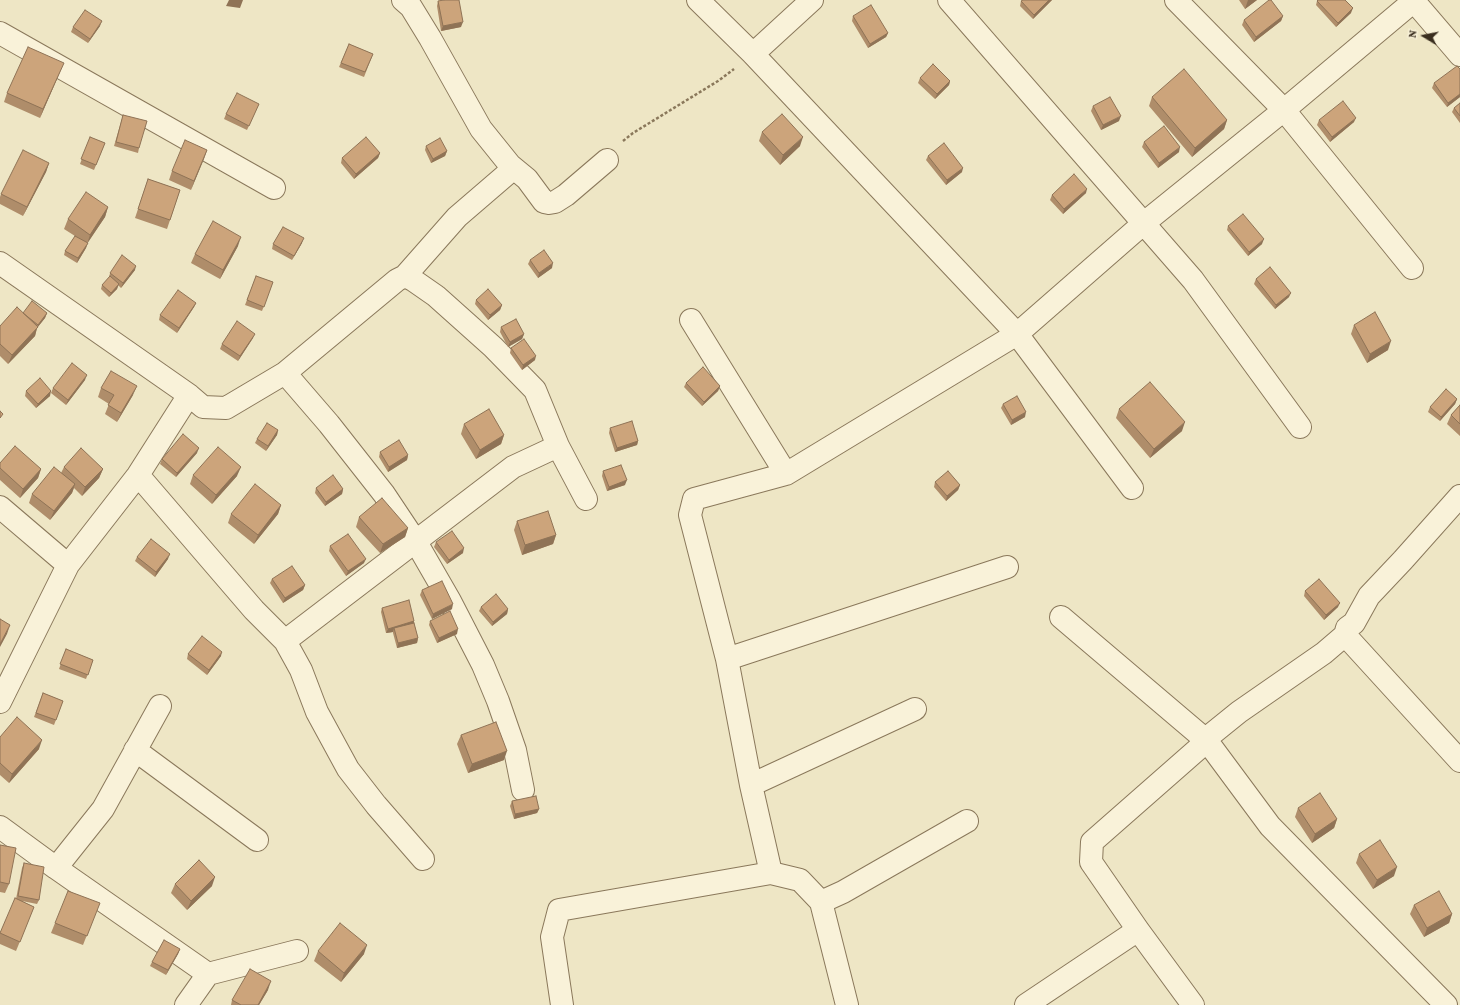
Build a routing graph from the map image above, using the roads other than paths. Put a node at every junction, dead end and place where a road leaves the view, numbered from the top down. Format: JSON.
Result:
{"nodes":[{"id":1,"x":403,"y":0,"type":"edge"},
{"id":2,"x":698,"y":0,"type":"edge"},
{"id":3,"x":812,"y":0,"type":"edge"},
{"id":4,"x":950,"y":0,"type":"edge"},
{"id":5,"x":1176,"y":0,"type":"edge"},
{"id":6,"x":1414,"y":0,"type":"edge"},
{"id":7,"x":0,"y":33,"type":"edge"},
{"id":8,"x":753,"y":54,"type":"junction"},
{"id":9,"x":1460,"y":55,"type":"edge"},
{"id":10,"x":1284,"y":110,"type":"junction"},
{"id":11,"x":607,"y":160,"type":"road end"},
{"id":12,"x":510,"y":165,"type":"junction"},
{"id":13,"x":274,"y":188,"type":"dead end"},
{"id":14,"x":1144,"y":224,"type":"junction"},
{"id":15,"x":0,"y":263,"type":"edge"},
{"id":16,"x":1412,"y":268,"type":"dead end"},
{"id":17,"x":405,"y":276,"type":"junction"},
{"id":18,"x":691,"y":320,"type":"dead end"},
{"id":19,"x":1017,"y":334,"type":"junction"},
{"id":20,"x":285,"y":373,"type":"junction"},
{"id":21,"x":189,"y":394,"type":"junction"},
{"id":22,"x":1300,"y":427,"type":"dead end"},
{"id":23,"x":558,"y":446,"type":"junction"},
{"id":24,"x":786,"y":474,"type":"junction"},
{"id":25,"x":138,"y":475,"type":"junction"},
{"id":26,"x":1132,"y":488,"type":"dead end"},
{"id":27,"x":1460,"y":497,"type":"edge"},
{"id":28,"x":586,"y":499,"type":"dead end"},
{"id":29,"x":0,"y":507,"type":"edge"},
{"id":30,"x":416,"y":542,"type":"junction"},
{"id":31,"x":68,"y":564,"type":"junction"},
{"id":32,"x":1007,"y":567,"type":"dead end"},
{"id":33,"x":1061,"y":617,"type":"dead end"},
{"id":34,"x":1345,"y":635,"type":"junction"},
{"id":35,"x":285,"y":641,"type":"junction"},
{"id":36,"x":727,"y":659,"type":"junction"},
{"id":37,"x":0,"y":702,"type":"edge"},
{"id":38,"x":160,"y":706,"type":"dead end"},
{"id":39,"x":914,"y":709,"type":"dead end"},
{"id":40,"x":1207,"y":741,"type":"junction"},
{"id":41,"x":135,"y":750,"type":"junction"},
{"id":42,"x":1460,"y":761,"type":"edge"},
{"id":43,"x":751,"y":785,"type":"junction"},
{"id":44,"x":523,"y":790,"type":"dead end"},
{"id":45,"x":967,"y":821,"type":"dead end"},
{"id":46,"x":0,"y":826,"type":"edge"},
{"id":47,"x":257,"y":840,"type":"dead end"},
{"id":48,"x":422,"y":859,"type":"dead end"},
{"id":49,"x":56,"y":868,"type":"junction"},
{"id":50,"x":771,"y":873,"type":"junction"},
{"id":51,"x":821,"y":902,"type":"junction"},
{"id":52,"x":1138,"y":930,"type":"junction"},
{"id":53,"x":297,"y":951,"type":"dead end"},
{"id":54,"x":208,"y":974,"type":"junction"},
{"id":55,"x":186,"y":1005,"type":"edge"},
{"id":56,"x":562,"y":1005,"type":"edge"},
{"id":57,"x":847,"y":1005,"type":"edge"},
{"id":58,"x":1026,"y":1005,"type":"edge"},
{"id":59,"x":1193,"y":1005,"type":"edge"},
{"id":60,"x":1446,"y":1005,"type":"edge"}],
"edges":[{"from":1,"to":12,"type":"street"},
{"from":2,"to":8,"type":"street"},
{"from":3,"to":8,"type":"street"},
{"from":4,"to":14,"type":"street"},
{"from":5,"to":10,"type":"street"},
{"from":6,"to":9,"type":"street"},
{"from":6,"to":10,"type":"street"},
{"from":7,"to":13,"type":"street"},
{"from":8,"to":19,"type":"street"},
{"from":10,"to":14,"type":"street"},
{"from":10,"to":16,"type":"street"},
{"from":11,"to":12,"type":"street"},
{"from":12,"to":17,"type":"street"},
{"from":14,"to":19,"type":"street"},
{"from":14,"to":22,"type":"street"},
{"from":15,"to":21,"type":"street"},
{"from":17,"to":20,"type":"street"},
{"from":17,"to":23,"type":"street"},
{"from":18,"to":24,"type":"street"},
{"from":19,"to":24,"type":"street"},
{"from":19,"to":26,"type":"street"},
{"from":20,"to":21,"type":"street"},
{"from":20,"to":30,"type":"street"},
{"from":21,"to":25,"type":"street"},
{"from":23,"to":28,"type":"street"},
{"from":23,"to":30,"type":"street"},
{"from":24,"to":36,"type":"street"},
{"from":25,"to":31,"type":"street"},
{"from":25,"to":35,"type":"street"},
{"from":27,"to":34,"type":"street"},
{"from":29,"to":31,"type":"street"},
{"from":30,"to":35,"type":"street"},
{"from":30,"to":44,"type":"street"},
{"from":31,"to":37,"type":"street"},
{"from":32,"to":36,"type":"street"},
{"from":33,"to":40,"type":"street"},
{"from":34,"to":40,"type":"street"},
{"from":34,"to":42,"type":"street"},
{"from":35,"to":48,"type":"street"},
{"from":36,"to":43,"type":"street"},
{"from":38,"to":41,"type":"street"},
{"from":39,"to":43,"type":"street"},
{"from":40,"to":52,"type":"street"},
{"from":40,"to":60,"type":"street"},
{"from":41,"to":47,"type":"street"},
{"from":41,"to":49,"type":"street"},
{"from":43,"to":50,"type":"street"},
{"from":45,"to":51,"type":"street"},
{"from":46,"to":49,"type":"street"},
{"from":49,"to":54,"type":"street"},
{"from":50,"to":51,"type":"street"},
{"from":50,"to":56,"type":"street"},
{"from":51,"to":57,"type":"street"},
{"from":52,"to":58,"type":"street"},
{"from":52,"to":59,"type":"street"},
{"from":53,"to":54,"type":"street"},
{"from":54,"to":55,"type":"street"}]}
